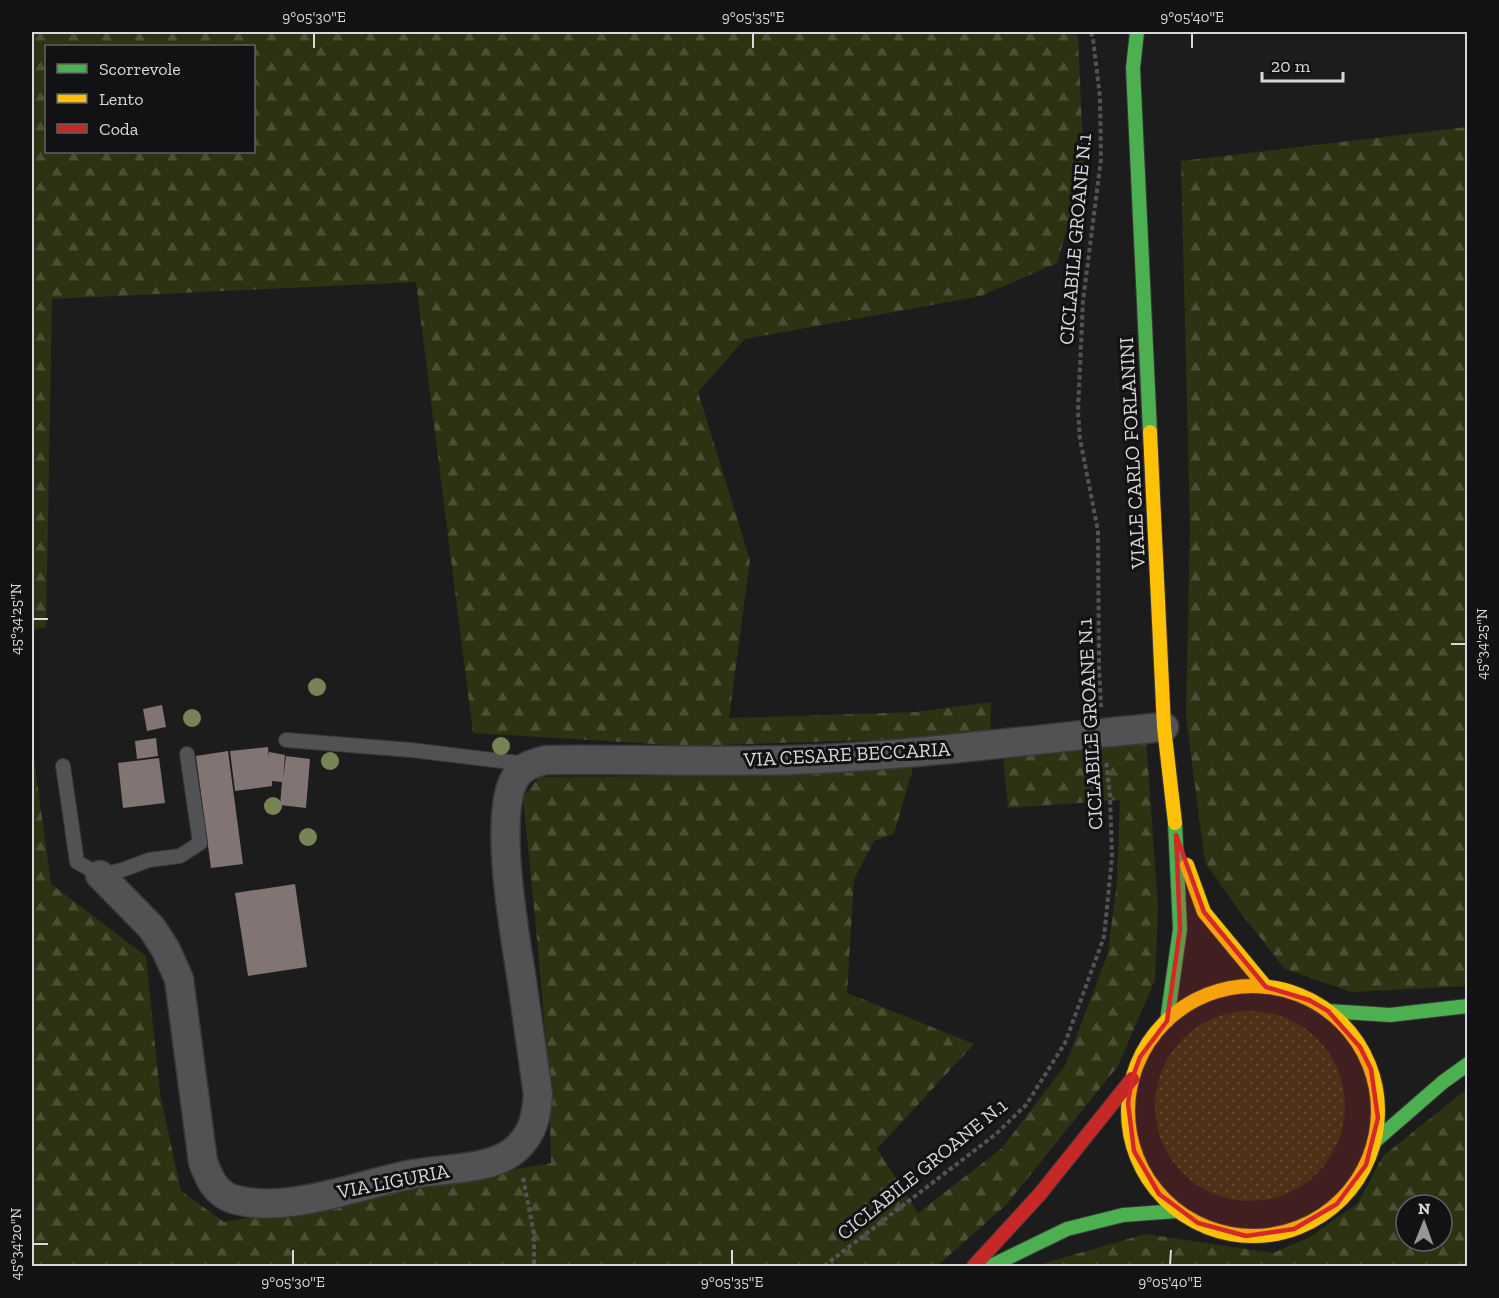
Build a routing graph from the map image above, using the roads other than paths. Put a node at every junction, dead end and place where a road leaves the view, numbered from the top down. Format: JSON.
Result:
{"nodes":[{"id":1,"x":1137,"y":32,"type":"edge"},
{"id":2,"x":1124,"y":40,"type":"dead end"},
{"id":3,"x":1133,"y":68,"type":"junction"},
{"id":4,"x":1164,"y":727,"type":"junction"},
{"id":5,"x":286,"y":740,"type":"dead end"},
{"id":6,"x":187,"y":754,"type":"dead end"},
{"id":7,"x":529,"y":764,"type":"junction"},
{"id":8,"x":63,"y":765,"type":"dead end"},
{"id":9,"x":1176,"y":835,"type":"junction"},
{"id":10,"x":100,"y":875,"type":"junction"},
{"id":11,"x":1266,"y":987,"type":"junction"},
{"id":12,"x":1467,"y":1006,"type":"edge"},
{"id":13,"x":1328,"y":1011,"type":"junction"},
{"id":14,"x":1167,"y":1020,"type":"junction"},
{"id":15,"x":1467,"y":1064,"type":"edge"},
{"id":16,"x":1132,"y":1079,"type":"junction"},
{"id":17,"x":1374,"y":1142,"type":"junction"},
{"id":18,"x":1177,"y":1210,"type":"junction"},
{"id":19,"x":974,"y":1266,"type":"edge"},
{"id":20,"x":991,"y":1266,"type":"edge"}],
"edges":[{"from":1,"to":3,"type":"street","name":"VIALE CARLO FORLANINI"},
{"from":2,"to":3,"type":"street","name":"VIALE CARLO FORLANINI"},
{"from":3,"to":4,"type":"street","name":"VIALE CARLO FORLANINI"},
{"from":4,"to":7,"type":"street","name":"VIA CESARE BECCARIA"},
{"from":4,"to":9,"type":"street","name":"VIALE CARLO FORLANINI"},
{"from":5,"to":7,"type":"lane"},
{"from":6,"to":10,"type":"lane"},
{"from":7,"to":10,"type":"street","name":"VIA LIGURIA"},
{"from":8,"to":10,"type":"lane"},
{"from":9,"to":11,"type":"street","name":"VIALE CARLO FORLANINI"},
{"from":9,"to":14,"type":"street","name":"VIALE CARLO FORLANINI"},
{"from":11,"to":13,"type":"street"},
{"from":11,"to":14,"type":"street"},
{"from":12,"to":13,"type":"street"},
{"from":13,"to":17,"type":"street"},
{"from":14,"to":16,"type":"street"},
{"from":15,"to":17,"type":"street"},
{"from":16,"to":18,"type":"street"},
{"from":16,"to":19,"type":"street"},
{"from":17,"to":18,"type":"street"},
{"from":18,"to":20,"type":"street"}]}
